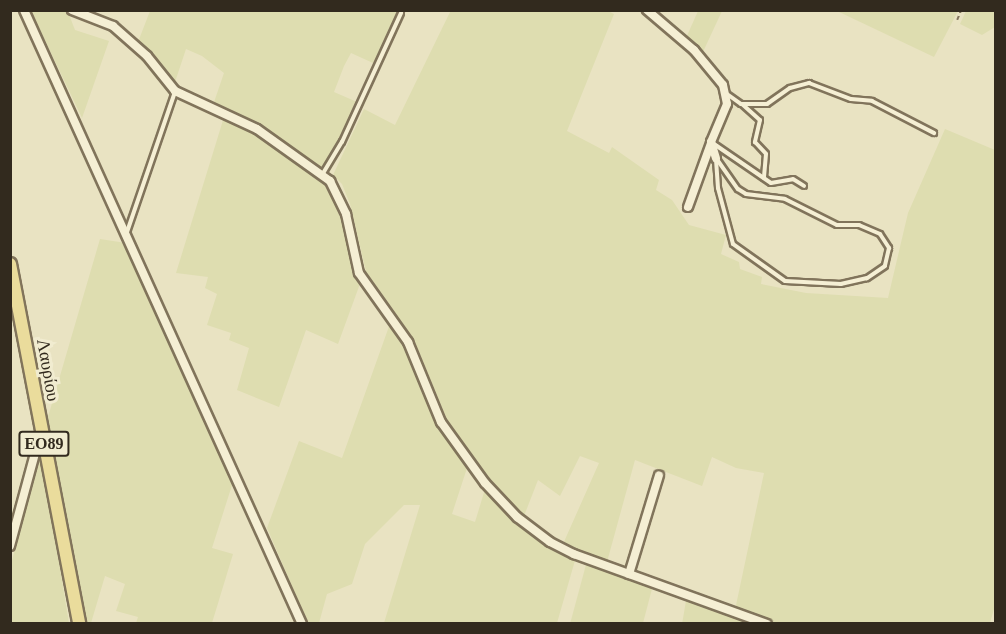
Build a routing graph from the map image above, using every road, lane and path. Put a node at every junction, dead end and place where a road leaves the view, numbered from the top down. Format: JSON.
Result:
{"nodes":[{"id":1,"x":24,"y":10,"type":"edge"},
{"id":2,"x":72,"y":10,"type":"edge"},
{"id":3,"x":647,"y":10,"type":"edge"},
{"id":4,"x":961,"y":10,"type":"edge"},
{"id":5,"x":401,"y":12,"type":"dead end"},
{"id":6,"x":957,"y":20,"type":"dead end"},
{"id":7,"x":175,"y":91,"type":"junction"},
{"id":8,"x":727,"y":94,"type":"junction"},
{"id":9,"x":741,"y":104,"type":"junction"},
{"id":10,"x":934,"y":133,"type":"dead end"},
{"id":11,"x":711,"y":142,"type":"junction"},
{"id":12,"x":716,"y":158,"type":"junction"},
{"id":13,"x":322,"y":175,"type":"junction"},
{"id":14,"x":764,"y":178,"type":"junction"},
{"id":15,"x":804,"y":186,"type":"dead end"},
{"id":16,"x":688,"y":207,"type":"dead end"},
{"id":17,"x":126,"y":236,"type":"junction"},
{"id":18,"x":10,"y":264,"type":"edge"},
{"id":19,"x":41,"y":431,"type":"junction"},
{"id":20,"x":659,"y":475,"type":"dead end"},
{"id":21,"x":10,"y":546,"type":"edge"},
{"id":22,"x":629,"y":574,"type":"junction"},
{"id":23,"x":79,"y":624,"type":"edge"},
{"id":24,"x":302,"y":624,"type":"edge"},
{"id":25,"x":767,"y":624,"type":"edge"}],
"edges":[{"from":1,"to":17,"type":"street"},
{"from":2,"to":7,"type":"street"},
{"from":3,"to":8,"type":"street"},
{"from":4,"to":6,"type":"path"},
{"from":5,"to":13,"type":"lane"},
{"from":7,"to":13,"type":"street"},
{"from":7,"to":17,"type":"lane"},
{"from":8,"to":9,"type":"lane"},
{"from":8,"to":11,"type":"street"},
{"from":9,"to":10,"type":"lane"},
{"from":9,"to":14,"type":"lane"},
{"from":11,"to":12,"type":"street"},
{"from":11,"to":14,"type":"lane"},
{"from":11,"to":16,"type":"street"},
{"from":12,"to":12,"type":"lane"},
{"from":13,"to":22,"type":"street"},
{"from":14,"to":15,"type":"lane"},
{"from":17,"to":24,"type":"street"},
{"from":18,"to":19,"type":"main road","name":"Λαυρίου","number":"ΕΟ89"},
{"from":19,"to":21,"type":"street"},
{"from":19,"to":23,"type":"main road","name":"Λαυρίου","number":"ΕΟ89"},
{"from":20,"to":22,"type":"street"},
{"from":22,"to":25,"type":"street"}]}
